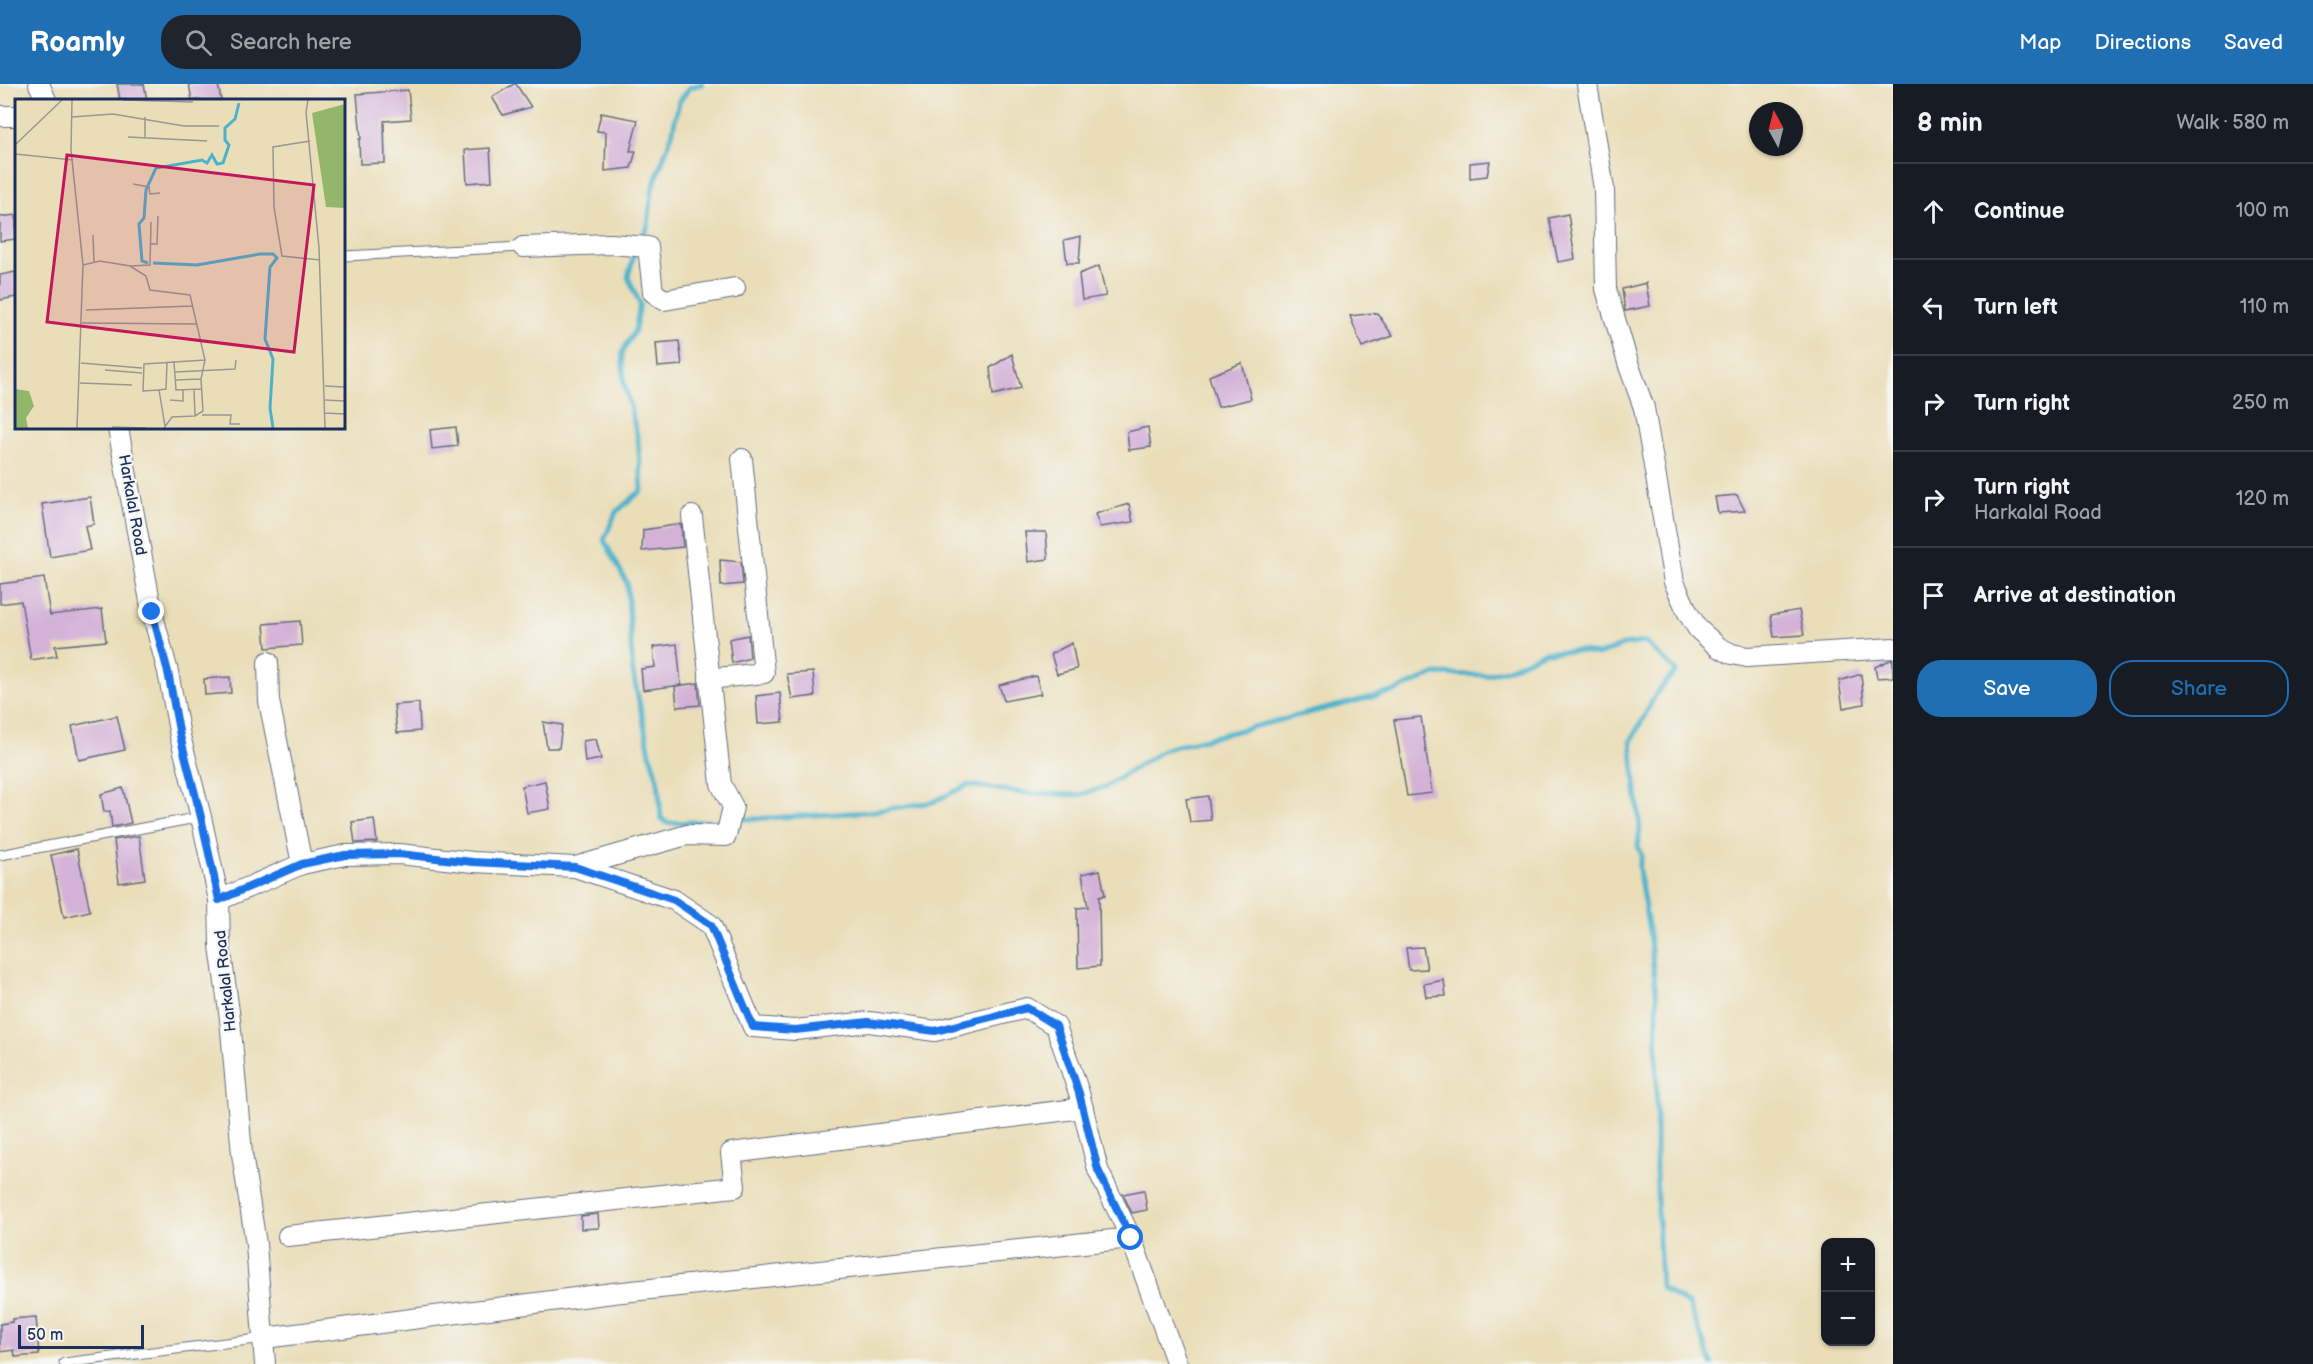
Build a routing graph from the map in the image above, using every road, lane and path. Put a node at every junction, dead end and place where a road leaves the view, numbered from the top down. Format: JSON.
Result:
{"nodes":[{"id":1,"x":39,"y":84,"type":"edge"},
{"id":2,"x":1587,"y":84,"type":"edge"},
{"id":3,"x":46,"y":99,"type":"edge"},
{"id":4,"x":523,"y":247,"type":"joint"},
{"id":5,"x":345,"y":256,"type":"edge"},
{"id":6,"x":735,"y":288,"type":"dead end"},
{"id":7,"x":118,"y":429,"type":"edge"},
{"id":8,"x":742,"y":459,"type":"dead end"},
{"id":9,"x":692,"y":516,"type":"dead end"},
{"id":10,"x":1893,"y":648,"type":"edge"},
{"id":11,"x":268,"y":662,"type":"dead end"},
{"id":12,"x":709,"y":679,"type":"junction"},
{"id":13,"x":201,"y":817,"type":"junction"},
{"id":14,"x":0,"y":855,"type":"edge"},
{"id":15,"x":302,"y":864,"type":"junction"},
{"id":16,"x":575,"y":867,"type":"junction"},
{"id":17,"x":219,"y":900,"type":"junction"},
{"id":18,"x":1083,"y":1108,"type":"junction"},
{"id":19,"x":288,"y":1236,"type":"dead end"},
{"id":20,"x":1131,"y":1238,"type":"junction"},
{"id":21,"x":264,"y":1338,"type":"junction"},
{"id":22,"x":64,"y":1363,"type":"edge"},
{"id":23,"x":265,"y":1364,"type":"edge"},
{"id":24,"x":1177,"y":1364,"type":"edge"}],
"edges":[{"from":1,"to":3,"type":"street"},
{"from":2,"to":10,"type":"street"},
{"from":4,"to":5,"type":"lane"},
{"from":4,"to":6,"type":"street"},
{"from":7,"to":13,"type":"street","name":"Harkalal Road"},
{"from":8,"to":12,"type":"street"},
{"from":9,"to":12,"type":"street"},
{"from":11,"to":15,"type":"street"},
{"from":12,"to":16,"type":"street"},
{"from":13,"to":14,"type":"lane"},
{"from":13,"to":17,"type":"street","name":"Harkalal Road"},
{"from":15,"to":16,"type":"street"},
{"from":15,"to":17,"type":"street"},
{"from":16,"to":18,"type":"street"},
{"from":17,"to":21,"type":"street","name":"Harkalal Road"},
{"from":18,"to":19,"type":"street"},
{"from":18,"to":20,"type":"street"},
{"from":20,"to":21,"type":"street"},
{"from":20,"to":24,"type":"street"},
{"from":21,"to":22,"type":"lane"},
{"from":21,"to":23,"type":"street","name":"Harkalal Road"}]}
